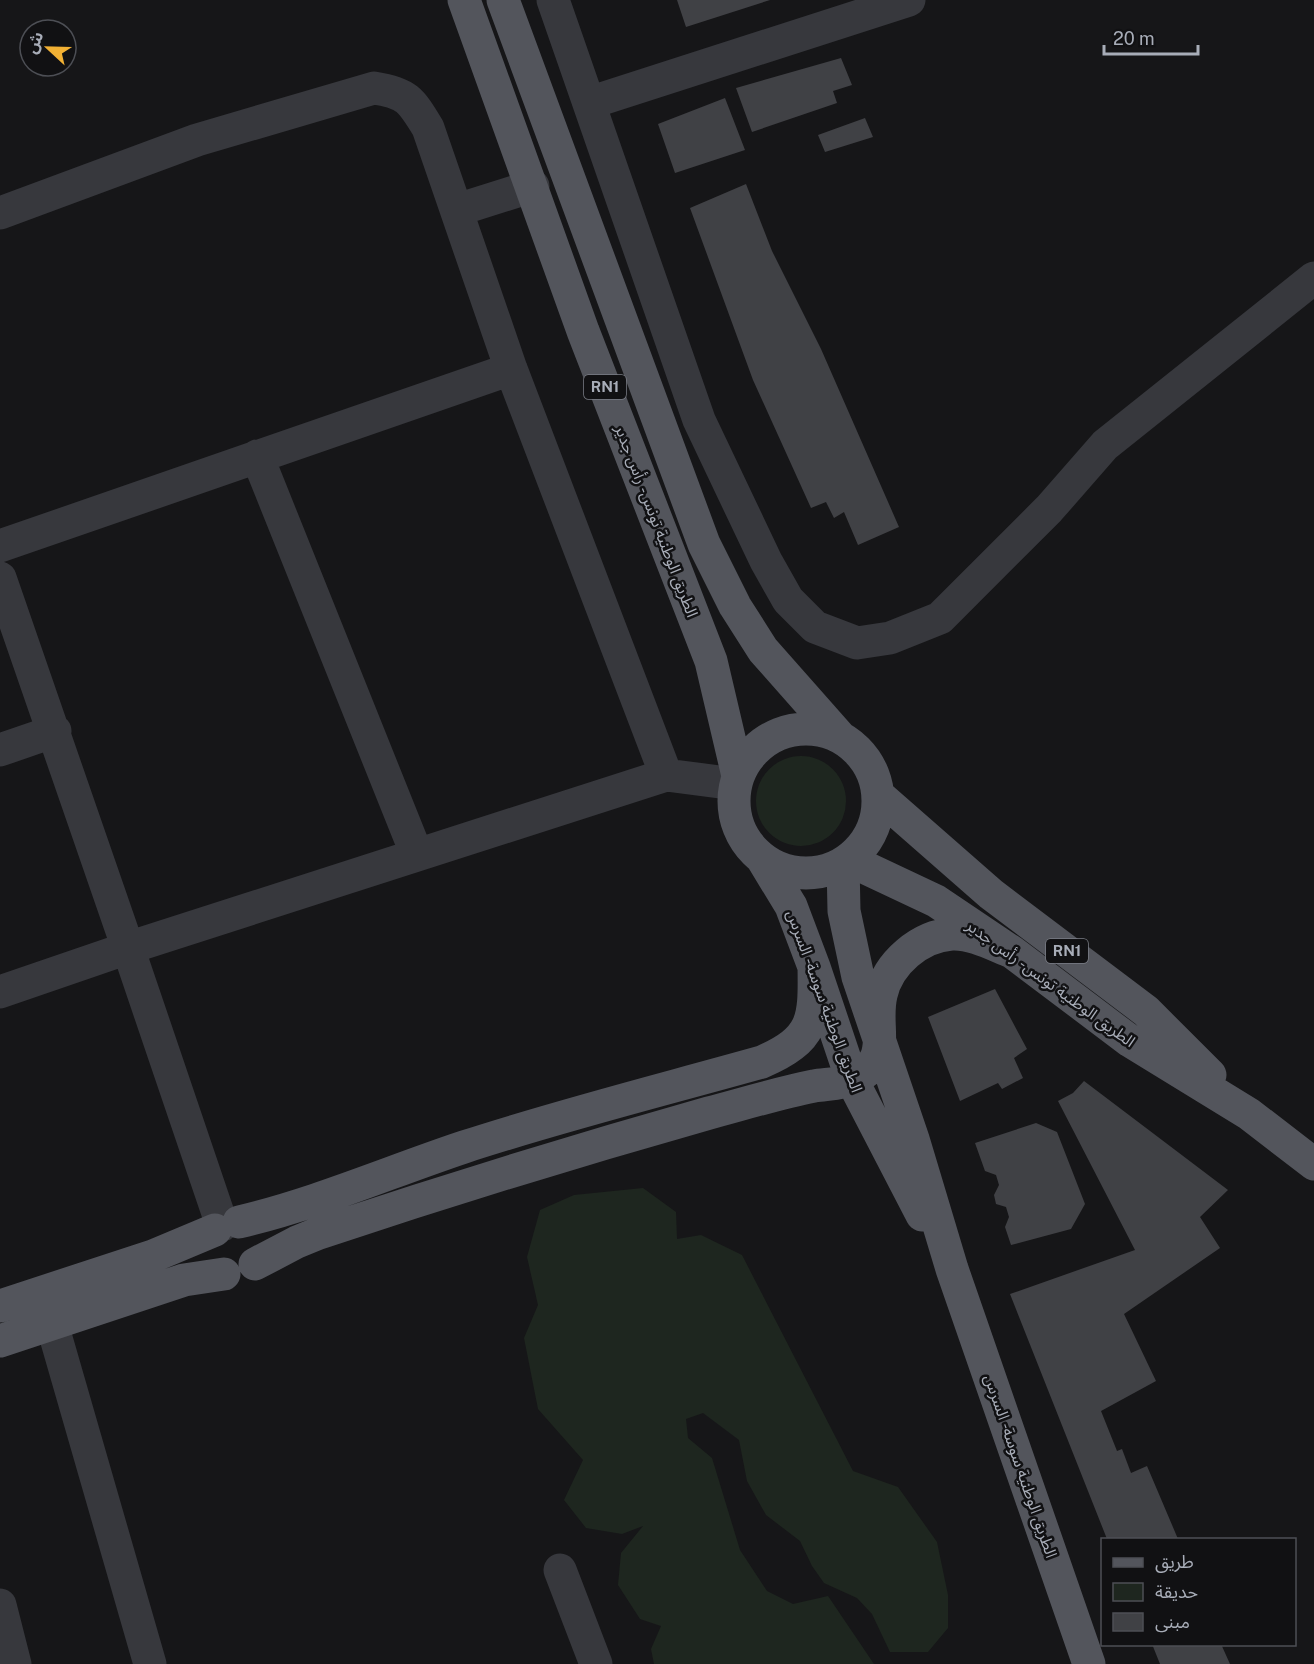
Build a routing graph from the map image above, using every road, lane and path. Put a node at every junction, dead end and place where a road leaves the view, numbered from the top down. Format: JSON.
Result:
{"nodes":[{"id":1,"x":464,"y":0,"type":"edge"},
{"id":2,"x":503,"y":0,"type":"edge"},
{"id":3,"x":553,"y":0,"type":"edge"},
{"id":4,"x":909,"y":0,"type":"edge"},
{"id":5,"x":592,"y":113,"type":"junction"},
{"id":6,"x":554,"y":139,"type":"junction"},
{"id":7,"x":533,"y":186,"type":"junction"},
{"id":8,"x":457,"y":210,"type":"junction"},
{"id":9,"x":0,"y":213,"type":"edge"},
{"id":10,"x":1314,"y":278,"type":"edge"},
{"id":11,"x":512,"y":369,"type":"junction"},
{"id":12,"x":699,"y":420,"type":"junction"},
{"id":13,"x":663,"y":437,"type":"junction"},
{"id":14,"x":257,"y":456,"type":"junction"},
{"id":15,"x":0,"y":546,"type":"edge"},
{"id":16,"x":0,"y":578,"type":"edge"},
{"id":17,"x":55,"y":731,"type":"junction"},
{"id":18,"x":839,"y":736,"type":"junction"},
{"id":19,"x":0,"y":750,"type":"edge"},
{"id":20,"x":666,"y":775,"type":"junction"},
{"id":21,"x":737,"y":780,"type":"junction"},
{"id":22,"x":878,"y":795,"type":"junction"},
{"id":23,"x":417,"y":855,"type":"junction"},
{"id":24,"x":763,"y":860,"type":"junction"},
{"id":25,"x":846,"y":861,"type":"junction"},
{"id":26,"x":129,"y":948,"type":"junction"},
{"id":27,"x":1012,"y":952,"type":"junction"},
{"id":28,"x":814,"y":967,"type":"junction"},
{"id":29,"x":0,"y":992,"type":"edge"},
{"id":30,"x":880,"y":1042,"type":"junction"},
{"id":31,"x":852,"y":1080,"type":"junction"},
{"id":32,"x":1249,"y":1114,"type":"junction"},
{"id":33,"x":1314,"y":1164,"type":"edge"},
{"id":34,"x":225,"y":1226,"type":"junction"},
{"id":35,"x":255,"y":1264,"type":"junction"},
{"id":36,"x":952,"y":1269,"type":"junction"},
{"id":37,"x":224,"y":1274,"type":"junction"},
{"id":38,"x":0,"y":1306,"type":"edge"},
{"id":39,"x":52,"y":1324,"type":"junction"},
{"id":40,"x":0,"y":1341,"type":"edge"},
{"id":41,"x":560,"y":1570,"type":"dead end"},
{"id":42,"x":0,"y":1605,"type":"edge"},
{"id":43,"x":15,"y":1664,"type":"edge"},
{"id":44,"x":150,"y":1664,"type":"edge"},
{"id":45,"x":596,"y":1664,"type":"edge"},
{"id":46,"x":1089,"y":1664,"type":"edge"}],
"edges":[{"from":1,"to":7,"type":"main road","name":"الطريق الوطنية تونس - رأس جدير","number":"RN1"},
{"from":2,"to":6,"type":"main road","number":"RN1"},
{"from":3,"to":5,"type":"street"},
{"from":4,"to":5,"type":"street"},
{"from":5,"to":6,"type":"street"},
{"from":5,"to":12,"type":"street"},
{"from":6,"to":13,"type":"main road","number":"RN1"},
{"from":7,"to":8,"type":"street"},
{"from":7,"to":21,"type":"main road","name":"الطريق الوطنية تونس - رأس جدير","number":"RN1"},
{"from":8,"to":9,"type":"street"},
{"from":8,"to":11,"type":"street"},
{"from":10,"to":12,"type":"street"},
{"from":11,"to":14,"type":"street"},
{"from":11,"to":20,"type":"street"},
{"from":12,"to":13,"type":"street"},
{"from":13,"to":18,"type":"main road","number":"RN1"},
{"from":14,"to":15,"type":"street"},
{"from":14,"to":23,"type":"street"},
{"from":16,"to":17,"type":"street"},
{"from":17,"to":19,"type":"street"},
{"from":17,"to":26,"type":"street"},
{"from":18,"to":21,"type":"main road","number":"RN1"},
{"from":18,"to":22,"type":"main road","number":"RN1"},
{"from":20,"to":21,"type":"street"},
{"from":20,"to":23,"type":"street"},
{"from":21,"to":24,"type":"main road","number":"RN1"},
{"from":22,"to":25,"type":"main road","number":"RN1"},
{"from":22,"to":32,"type":"main road","name":"الطريق الوطنية تونس - رأس جدير","number":"RN1"},
{"from":23,"to":26,"type":"street"},
{"from":24,"to":25,"type":"main road","number":"RN1"},
{"from":24,"to":28,"type":"main road","name":"الطريق الوطنية سوسة - السرس"},
{"from":25,"to":27,"type":"main road","name":"الطريق الوطنية تونس - رأس جدير","number":"RN1"},
{"from":25,"to":30,"type":"main road","name":"الطريق الوطنية سوسة - السرس"},
{"from":26,"to":29,"type":"street"},
{"from":26,"to":34,"type":"street"},
{"from":27,"to":30,"type":"main road"},
{"from":27,"to":32,"type":"main road","name":"الطريق الوطنية تونس - رأس جدير","number":"RN1"},
{"from":28,"to":31,"type":"main road","name":"الطريق الوطنية سوسة - السرس"},
{"from":28,"to":34,"type":"main road"},
{"from":30,"to":31,"type":"main road"},
{"from":30,"to":36,"type":"main road","name":"الطريق الوطنية سوسة - السرس"},
{"from":31,"to":35,"type":"main road"},
{"from":31,"to":36,"type":"main road","name":"الطريق الوطنية سوسة - السرس"},
{"from":32,"to":33,"type":"main road","name":"الطريق الوطنية تونس - رأس جدير","number":"RN1"},
{"from":34,"to":35,"type":"main road"},
{"from":34,"to":37,"type":"main road"},
{"from":34,"to":38,"type":"main road"},
{"from":35,"to":37,"type":"main road"},
{"from":36,"to":46,"type":"main road","name":"الطريق الوطنية سوسة - السرس"},
{"from":37,"to":39,"type":"main road"},
{"from":39,"to":40,"type":"main road"},
{"from":39,"to":44,"type":"street"},
{"from":41,"to":45,"type":"street"},
{"from":42,"to":43,"type":"street"}]}
